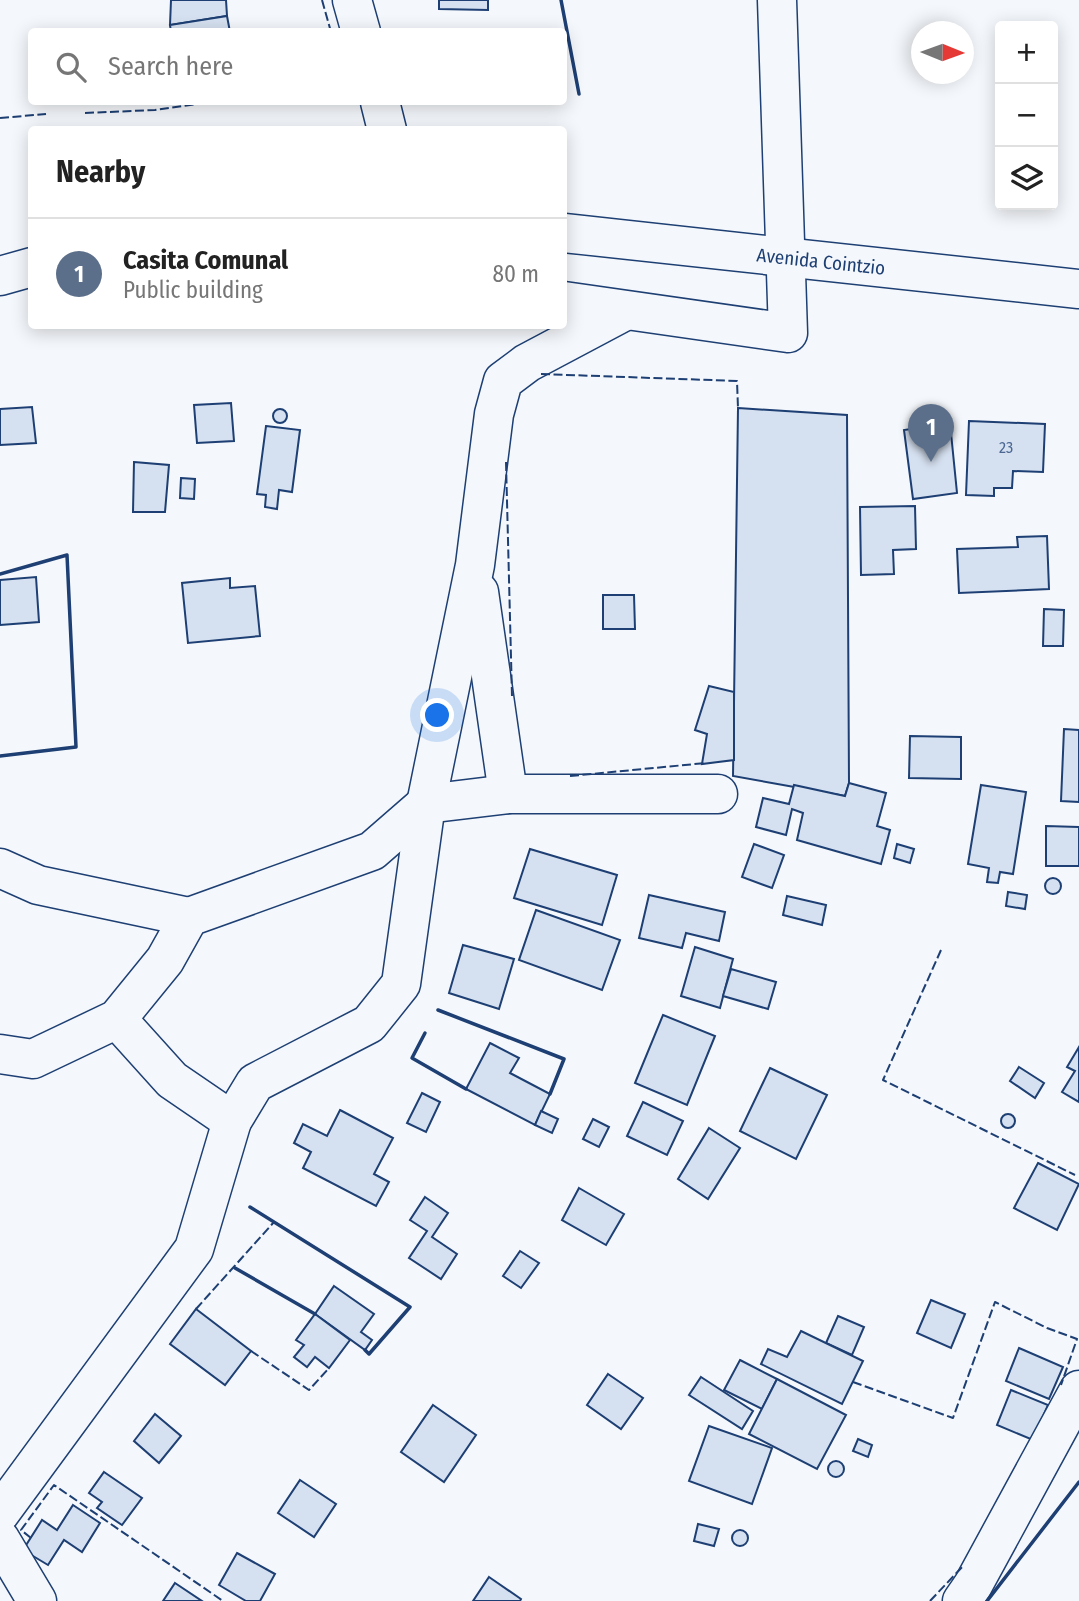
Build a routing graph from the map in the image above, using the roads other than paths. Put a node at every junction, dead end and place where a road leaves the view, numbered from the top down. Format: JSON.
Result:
{"nodes":[{"id":1,"x":352,"y":0,"type":"edge"},
{"id":2,"x":777,"y":0,"type":"edge"},
{"id":3,"x":360,"y":28,"type":"edge"},
{"id":4,"x":381,"y":105,"type":"edge"},
{"id":5,"x":386,"y":126,"type":"edge"},
{"id":6,"x":567,"y":233,"type":"edge"},
{"id":7,"x":787,"y":257,"type":"junction"},
{"id":8,"x":28,"y":268,"type":"edge"},
{"id":9,"x":0,"y":276,"type":"edge"},
{"id":10,"x":1079,"y":289,"type":"edge"},
{"id":11,"x":567,"y":301,"type":"edge"},
{"id":12,"x":625,"y":311,"type":"junction"},
{"id":13,"x":475,"y":565,"type":"junction"},
{"id":14,"x":508,"y":794,"type":"junction"},
{"id":15,"x":718,"y":794,"type":"dead end"},
{"id":16,"x":426,"y":804,"type":"junction"},
{"id":17,"x":0,"y":868,"type":"edge"},
{"id":18,"x":189,"y":917,"type":"junction"},
{"id":19,"x":117,"y":1019,"type":"junction"},
{"id":20,"x":0,"y":1054,"type":"edge"},
{"id":21,"x":232,"y":1121,"type":"junction"},
{"id":22,"x":1079,"y":1390,"type":"edge"},
{"id":23,"x":0,"y":1513,"type":"edge"},
{"id":24,"x":0,"y":1539,"type":"edge"},
{"id":25,"x":37,"y":1601,"type":"edge"},
{"id":26,"x":962,"y":1601,"type":"edge"}],
"edges":[{"from":1,"to":3,"type":"street"},
{"from":2,"to":7,"type":"street"},
{"from":4,"to":5,"type":"street"},
{"from":6,"to":7,"type":"street","name":"Avenida Cointzio"},
{"from":7,"to":10,"type":"street","name":"Avenida Cointzio"},
{"from":7,"to":12,"type":"street"},
{"from":8,"to":9,"type":"street"},
{"from":11,"to":12,"type":"street"},
{"from":12,"to":13,"type":"street"},
{"from":13,"to":14,"type":"street"},
{"from":13,"to":16,"type":"street"},
{"from":14,"to":15,"type":"street"},
{"from":14,"to":16,"type":"street"},
{"from":16,"to":18,"type":"street"},
{"from":16,"to":21,"type":"street"},
{"from":17,"to":18,"type":"street"},
{"from":18,"to":19,"type":"street"},
{"from":19,"to":20,"type":"street"},
{"from":19,"to":21,"type":"street"},
{"from":21,"to":23,"type":"street"},
{"from":22,"to":26,"type":"street"},
{"from":24,"to":25,"type":"street"}]}
